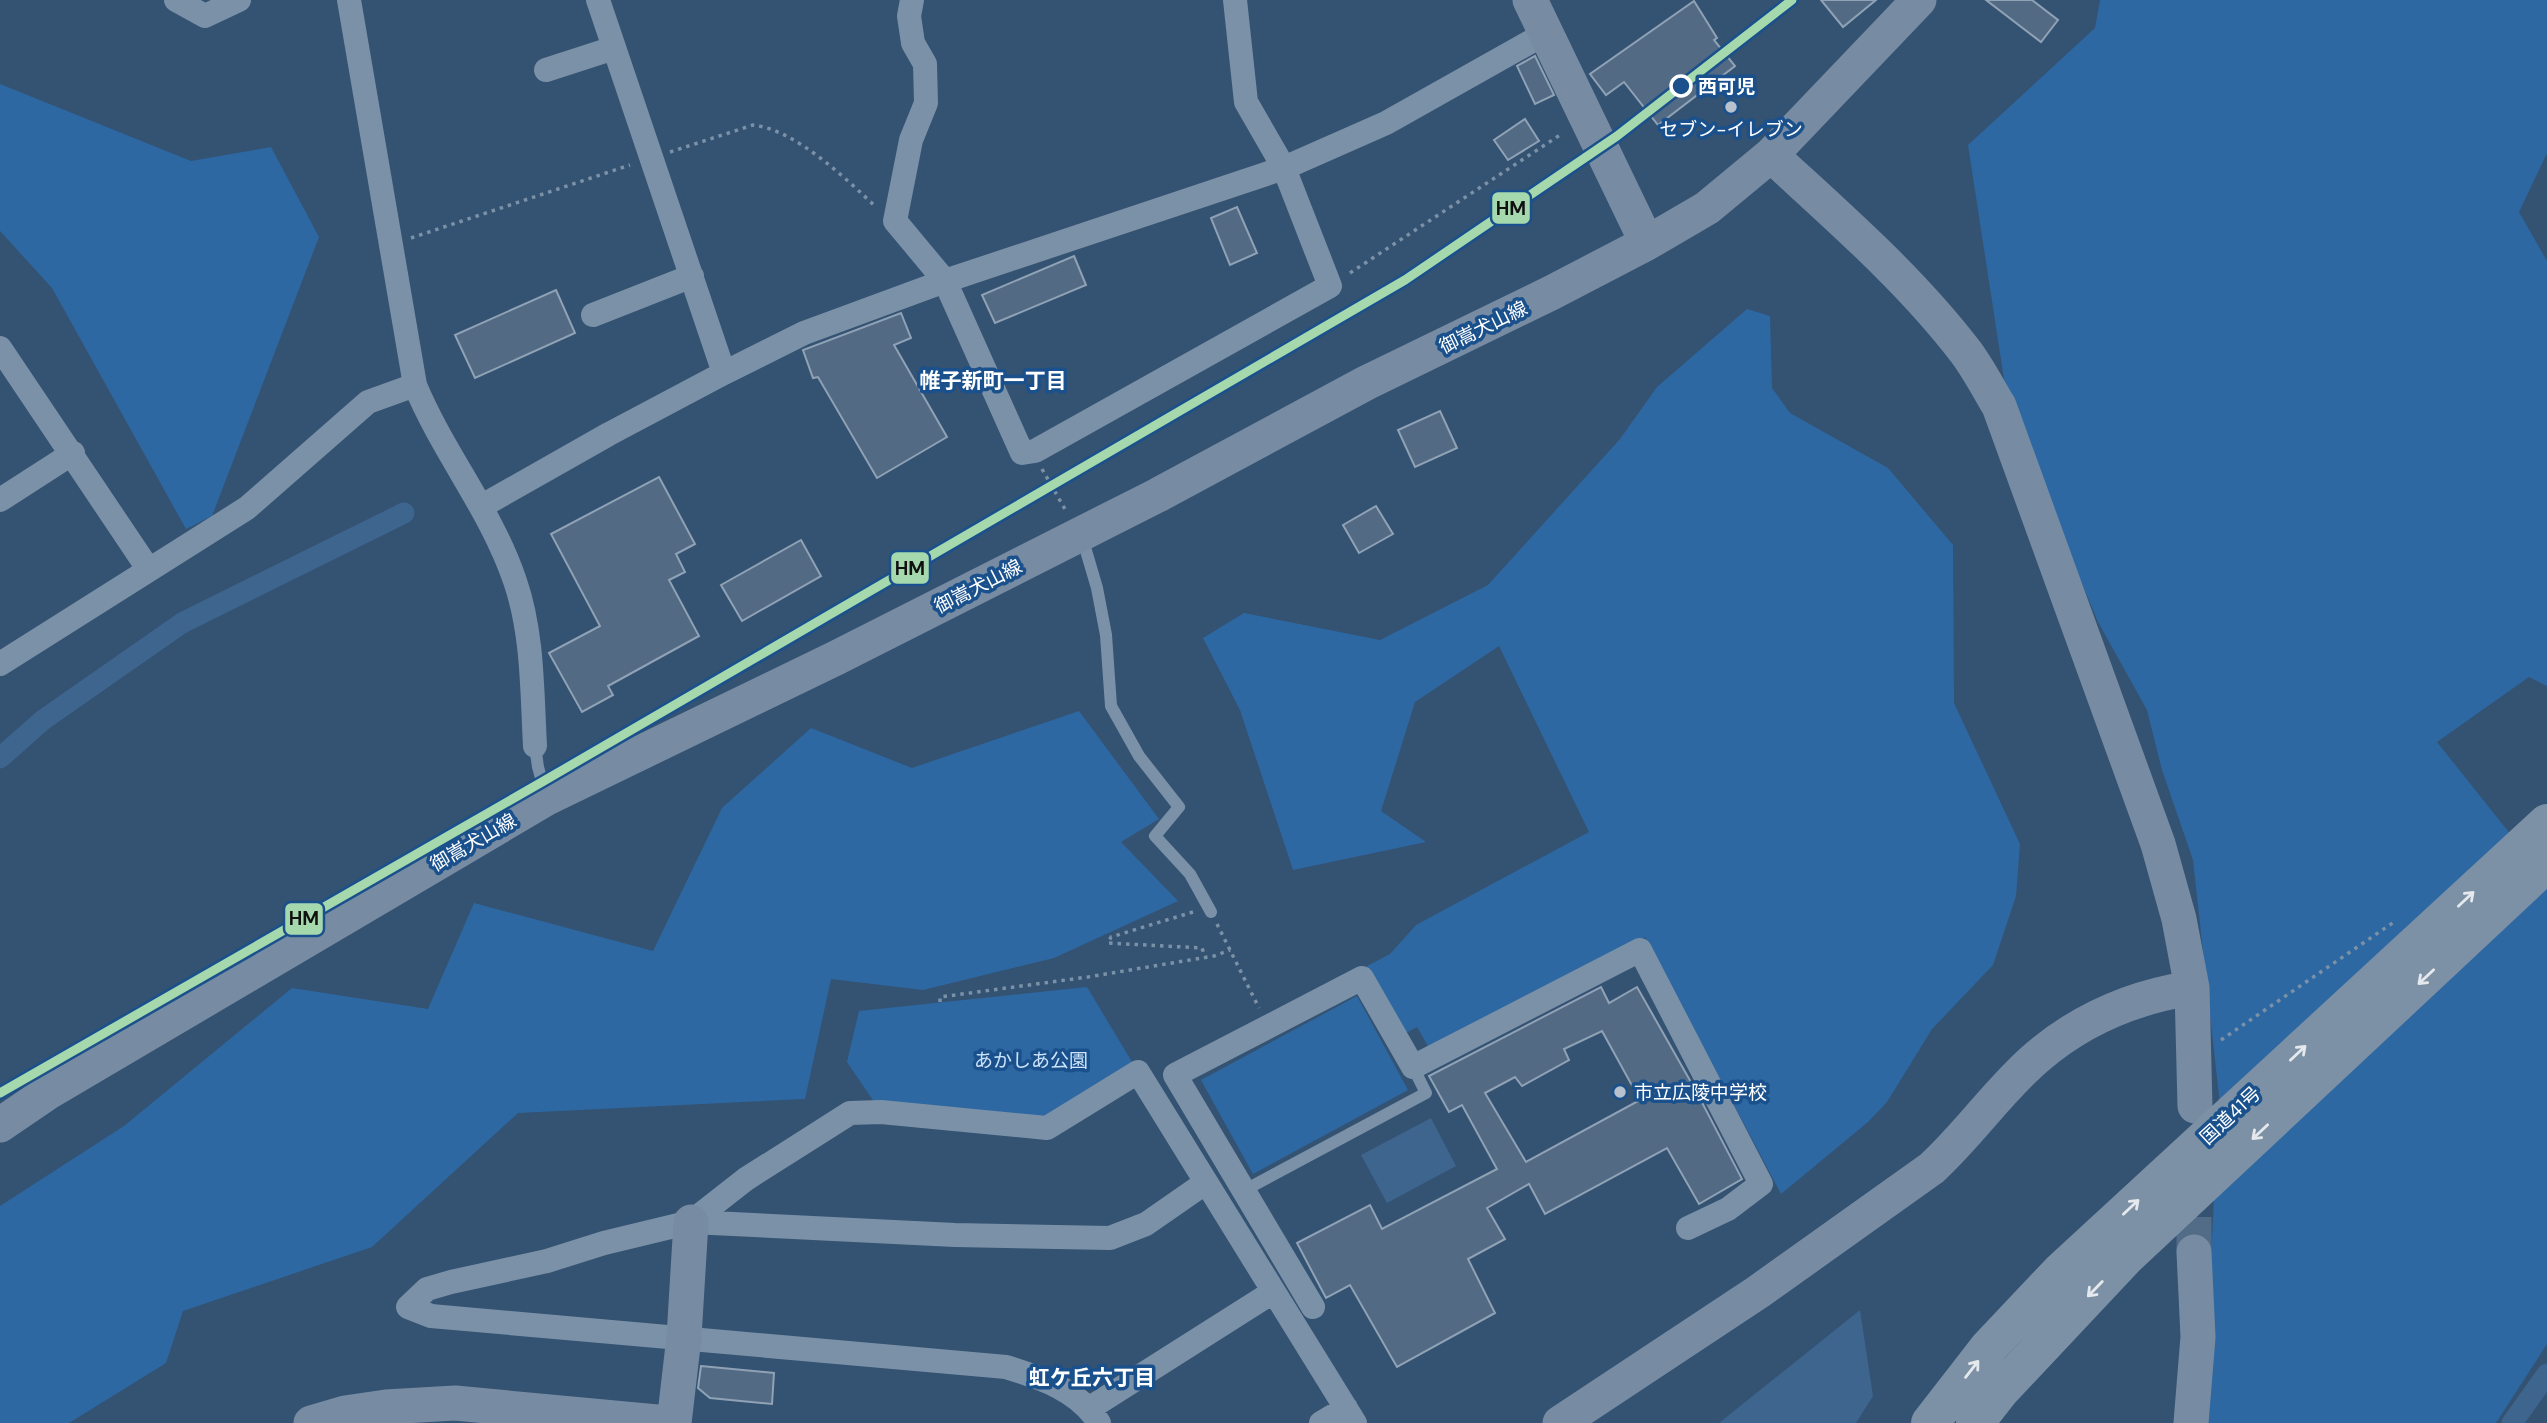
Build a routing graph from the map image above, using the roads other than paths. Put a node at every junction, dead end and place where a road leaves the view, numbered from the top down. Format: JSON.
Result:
{"nodes":[{"id":1,"x":176,"y":0,"type":"edge"},
{"id":2,"x":239,"y":0,"type":"edge"},
{"id":3,"x":349,"y":0,"type":"edge"},
{"id":4,"x":598,"y":0,"type":"edge"},
{"id":5,"x":912,"y":0,"type":"edge"},
{"id":6,"x":1235,"y":0,"type":"edge"},
{"id":7,"x":1530,"y":0,"type":"edge"},
{"id":8,"x":1919,"y":0,"type":"edge"},
{"id":9,"x":1546,"y":33,"type":"junction"},
{"id":10,"x":614,"y":48,"type":"junction"},
{"id":11,"x":546,"y":71,"type":"dead end"},
{"id":12,"x":1771,"y":155,"type":"junction"},
{"id":13,"x":1284,"y":168,"type":"junction"},
{"id":14,"x":1647,"y":243,"type":"junction"},
{"id":15,"x":691,"y":276,"type":"junction"},
{"id":16,"x":945,"y":281,"type":"junction"},
{"id":17,"x":593,"y":315,"type":"dead end"},
{"id":18,"x":0,"y":348,"type":"edge"},
{"id":19,"x":724,"y":373,"type":"junction"},
{"id":20,"x":415,"y":385,"type":"junction"},
{"id":21,"x":73,"y":453,"type":"junction"},
{"id":22,"x":0,"y":500,"type":"edge"},
{"id":23,"x":482,"y":506,"type":"junction"},
{"id":24,"x":1081,"y":533,"type":"junction"},
{"id":25,"x":149,"y":570,"type":"junction"},
{"id":26,"x":0,"y":664,"type":"edge"},
{"id":27,"x":535,"y":746,"type":"joint"},
{"id":28,"x":547,"y":798,"type":"junction"},
{"id":29,"x":2547,"y":818,"type":"edge"},
{"id":30,"x":2547,"y":823,"type":"edge"},
{"id":31,"x":2537,"y":861,"type":"edge"},
{"id":32,"x":1210,"y":910,"type":"road end"},
{"id":33,"x":2192,"y":988,"type":"junction"},
{"id":34,"x":1413,"y":1067,"type":"junction"},
{"id":35,"x":2195,"y":1105,"type":"dead end"},
{"id":36,"x":0,"y":1125,"type":"edge"},
{"id":37,"x":1205,"y":1183,"type":"junction"},
{"id":38,"x":1243,"y":1191,"type":"junction"},
{"id":39,"x":691,"y":1222,"type":"junction"},
{"id":40,"x":1688,"y":1228,"type":"dead end"},
{"id":41,"x":2194,"y":1252,"type":"tunnel mouth"},
{"id":42,"x":1273,"y":1292,"type":"junction"},
{"id":43,"x":1313,"y":1307,"type":"dead end"},
{"id":44,"x":684,"y":1337,"type":"junction"},
{"id":45,"x":1095,"y":1415,"type":"edge"},
{"id":46,"x":1350,"y":1415,"type":"edge"},
{"id":47,"x":311,"y":1423,"type":"edge"},
{"id":48,"x":668,"y":1423,"type":"edge"},
{"id":49,"x":674,"y":1423,"type":"edge"},
{"id":50,"x":1321,"y":1423,"type":"edge"},
{"id":51,"x":1560,"y":1423,"type":"edge"},
{"id":52,"x":1930,"y":1423,"type":"edge"},
{"id":53,"x":1975,"y":1423,"type":"edge"},
{"id":54,"x":2191,"y":1423,"type":"edge"}],
"edges":[{"from":1,"to":2,"type":"street"},
{"from":3,"to":20,"type":"street"},
{"from":4,"to":10,"type":"street"},
{"from":5,"to":16,"type":"street"},
{"from":6,"to":13,"type":"street"},
{"from":7,"to":9,"type":"street"},
{"from":8,"to":12,"type":"street","name":"御嵩犬山線"},
{"from":9,"to":13,"type":"street"},
{"from":9,"to":14,"type":"street"},
{"from":10,"to":11,"type":"street"},
{"from":10,"to":15,"type":"street"},
{"from":12,"to":14,"type":"street","name":"御嵩犬山線"},
{"from":12,"to":33,"type":"street"},
{"from":13,"to":16,"type":"street"},
{"from":13,"to":16,"type":"street"},
{"from":14,"to":24,"type":"street","name":"御嵩犬山線"},
{"from":15,"to":17,"type":"street"},
{"from":15,"to":19,"type":"street"},
{"from":16,"to":19,"type":"street"},
{"from":18,"to":21,"type":"street"},
{"from":19,"to":23,"type":"street"},
{"from":20,"to":23,"type":"street"},
{"from":20,"to":25,"type":"street"},
{"from":21,"to":22,"type":"street"},
{"from":21,"to":25,"type":"street"},
{"from":23,"to":27,"type":"street"},
{"from":24,"to":28,"type":"street","name":"御嵩犬山線"},
{"from":24,"to":32,"type":"lane"},
{"from":25,"to":26,"type":"street"},
{"from":27,"to":28,"type":"lane"},
{"from":28,"to":36,"type":"street","name":"御嵩犬山線"},
{"from":29,"to":31,"type":"highway"},
{"from":30,"to":31,"type":"highway","name":"国道41号"},
{"from":52,"to":31,"type":"highway","name":"国道41号","one_way":true},
{"from":31,"to":53,"type":"highway","name":"国道41号","one_way":true},
{"from":33,"to":35,"type":"street"},
{"from":33,"to":51,"type":"street"},
{"from":34,"to":38,"type":"lane"},
{"from":34,"to":38,"type":"street"},
{"from":34,"to":40,"type":"street"},
{"from":37,"to":39,"type":"street"},
{"from":37,"to":39,"type":"street"},
{"from":37,"to":42,"type":"street"},
{"from":38,"to":43,"type":"street"},
{"from":39,"to":44,"type":"street"},
{"from":39,"to":44,"type":"street"},
{"from":41,"to":54,"type":"street"},
{"from":42,"to":45,"type":"street"},
{"from":42,"to":46,"type":"street"},
{"from":44,"to":45,"type":"street"},
{"from":44,"to":49,"type":"street"},
{"from":46,"to":50,"type":"street"},
{"from":47,"to":48,"type":"street"}]}
